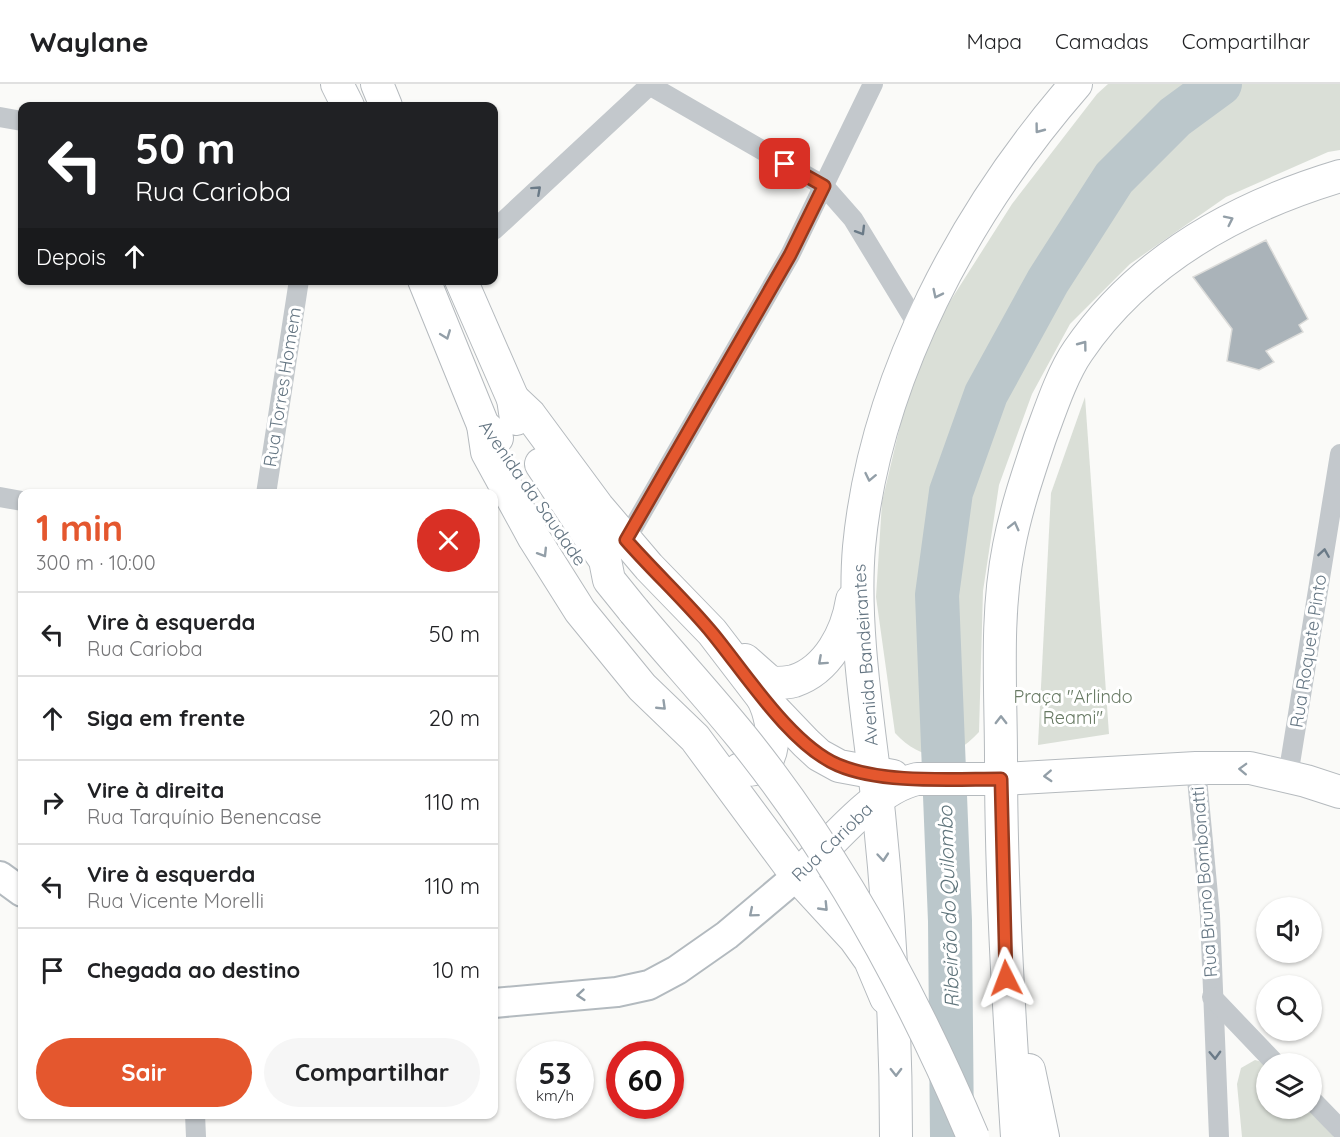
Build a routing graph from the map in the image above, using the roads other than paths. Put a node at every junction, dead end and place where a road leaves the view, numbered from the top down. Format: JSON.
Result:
{"nodes":[{"id":1,"x":337,"y":84,"type":"edge"},
{"id":2,"x":376,"y":84,"type":"edge"},
{"id":3,"x":873,"y":84,"type":"edge"},
{"id":4,"x":1076,"y":84,"type":"edge"},
{"id":5,"x":651,"y":85,"type":"edge"},
{"id":6,"x":346,"y":102,"type":"edge"},
{"id":7,"x":384,"y":102,"type":"edge"},
{"id":8,"x":0,"y":117,"type":"edge"},
{"id":9,"x":18,"y":120,"type":"edge"},
{"id":10,"x":1340,"y":177,"type":"edge"},
{"id":11,"x":824,"y":186,"type":"junction"},
{"id":12,"x":498,"y":226,"type":"edge"},
{"id":13,"x":297,"y":285,"type":"edge"},
{"id":14,"x":426,"y":285,"type":"edge"},
{"id":15,"x":463,"y":285,"type":"edge"},
{"id":16,"x":920,"y":329,"type":"junction"},
{"id":17,"x":513,"y":399,"type":"junction"},
{"id":18,"x":483,"y":425,"type":"junction"},
{"id":19,"x":1340,"y":454,"type":"edge"},
{"id":20,"x":267,"y":489,"type":"edge"},
{"id":21,"x":0,"y":498,"type":"edge"},
{"id":22,"x":18,"y":500,"type":"edge"},
{"id":23,"x":626,"y":540,"type":"junction"},
{"id":24,"x":859,"y":549,"type":"junction"},
{"id":25,"x":609,"y":580,"type":"junction"},
{"id":26,"x":712,"y":632,"type":"junction"},
{"id":27,"x":761,"y":696,"type":"junction"},
{"id":28,"x":695,"y":738,"type":"junction"},
{"id":29,"x":1196,"y":768,"type":"junction"},
{"id":30,"x":1288,"y":776,"type":"junction"},
{"id":31,"x":990,"y":779,"type":"junction"},
{"id":32,"x":876,"y":786,"type":"junction"},
{"id":33,"x":1340,"y":792,"type":"edge"},
{"id":34,"x":0,"y":876,"type":"edge"},
{"id":35,"x":798,"y":876,"type":"junction"},
{"id":36,"x":18,"y":889,"type":"edge"},
{"id":37,"x":1005,"y":956,"type":"junction"},
{"id":38,"x":1212,"y":997,"type":"junction"},
{"id":39,"x":498,"y":1003,"type":"edge"},
{"id":40,"x":895,"y":1021,"type":"junction"},
{"id":41,"x":1265,"y":1053,"type":"edge"},
{"id":42,"x":1322,"y":1110,"type":"edge"},
{"id":43,"x":195,"y":1119,"type":"edge"},
{"id":44,"x":1340,"y":1129,"type":"edge"},
{"id":45,"x":196,"y":1137,"type":"edge"},
{"id":46,"x":896,"y":1137,"type":"edge"},
{"id":47,"x":973,"y":1137,"type":"edge"},
{"id":48,"x":1017,"y":1137,"type":"edge"},
{"id":49,"x":1043,"y":1137,"type":"edge"},
{"id":50,"x":1219,"y":1137,"type":"edge"}],
"edges":[{"from":1,"to":6,"type":"main road"},
{"from":2,"to":7,"type":"main road"},
{"from":3,"to":11,"type":"street"},
{"from":4,"to":16,"type":"main road","name":"Avenida Bandeirantes","one_way":true},
{"from":5,"to":11,"type":"street"},
{"from":12,"to":5,"type":"street","one_way":true},
{"from":8,"to":9,"type":"street"},
{"from":31,"to":10,"type":"main road","one_way":true},
{"from":11,"to":16,"type":"street","one_way":true},
{"from":11,"to":23,"type":"street"},
{"from":13,"to":20,"type":"street","name":"Rua Torres Homem"},
{"from":14,"to":18,"type":"main road","name":"Avenida da Saudade","one_way":true},
{"from":15,"to":17,"type":"main road","name":"Avenida da Saudade"},
{"from":16,"to":24,"type":"main road","name":"Avenida Bandeirantes","one_way":true},
{"from":17,"to":23,"type":"main road"},
{"from":17,"to":25,"type":"main road","name":"Avenida da Saudade"},
{"from":18,"to":25,"type":"main road","name":"Avenida da Saudade"},
{"from":18,"to":28,"type":"main road","one_way":true},
{"from":30,"to":19,"type":"street","name":"Rua Roquete Pinto","one_way":true},
{"from":21,"to":22,"type":"street"},
{"from":23,"to":26,"type":"main road"},
{"from":24,"to":26,"type":"main road","one_way":true},
{"from":24,"to":32,"type":"main road","name":"Avenida Bandeirantes"},
{"from":25,"to":47,"type":"main road","bridge":true},
{"from":26,"to":27,"type":"main road"},
{"from":27,"to":28,"type":"main road"},
{"from":27,"to":32,"type":"main road"},
{"from":28,"to":35,"type":"main road"},
{"from":30,"to":29,"type":"main road","one_way":true},
{"from":29,"to":31,"type":"main road","one_way":true},
{"from":29,"to":38,"type":"street","name":"Rua Bruno Bombonatti"},
{"from":30,"to":33,"type":"main road"},
{"from":31,"to":32,"type":"main road"},
{"from":31,"to":37,"type":"main road"},
{"from":32,"to":35,"type":"main road","name":"Rua Carioba"},
{"from":32,"to":40,"type":"main road","name":"Avenida Bandeirantes","one_way":true},
{"from":34,"to":36,"type":"main road"},
{"from":35,"to":39,"type":"main road","name":"Rua Carioba","one_way":true},
{"from":35,"to":40,"type":"main road","one_way":true},
{"from":37,"to":48,"type":"main road"},
{"from":37,"to":49,"type":"main road"},
{"from":38,"to":41,"type":"street","name":"Rua Bruno Bombonatti"},
{"from":38,"to":50,"type":"street","name":"Rua Bruno Bombonatti","one_way":true},
{"from":40,"to":46,"type":"main road","name":"Avenida Bandeirantes","one_way":true},
{"from":42,"to":44,"type":"street"},
{"from":43,"to":45,"type":"street"}]}
